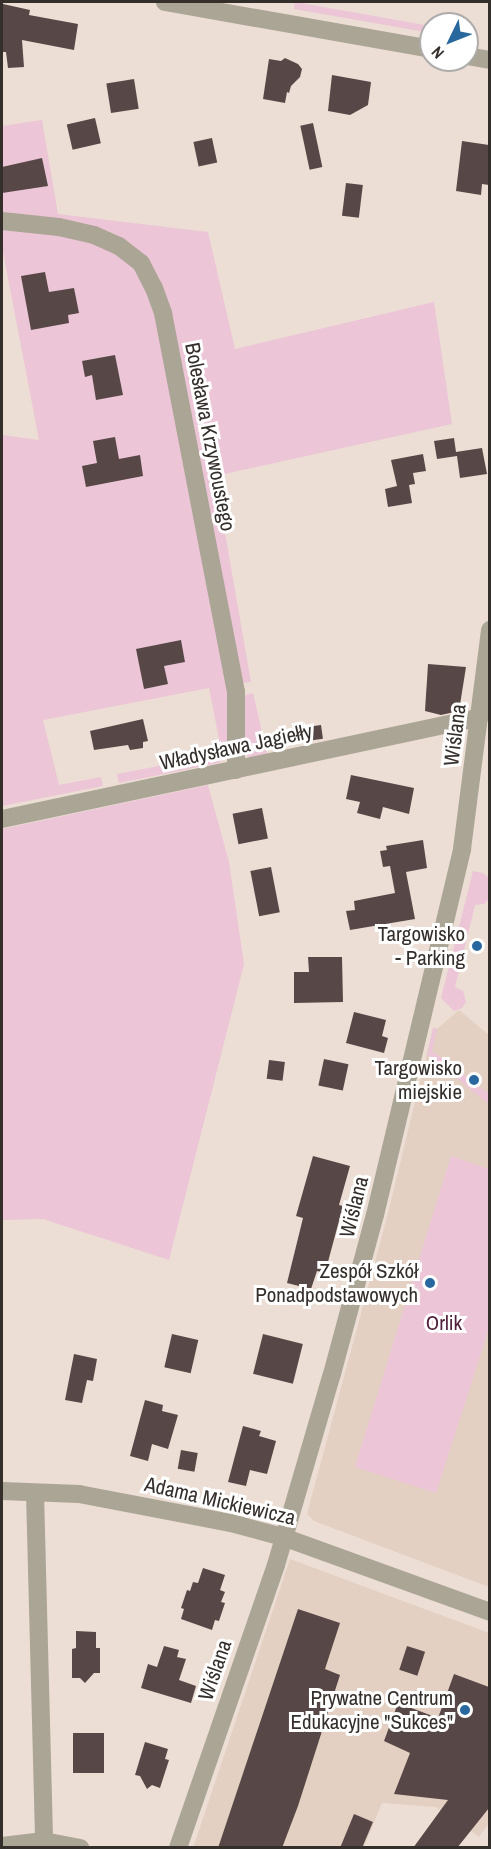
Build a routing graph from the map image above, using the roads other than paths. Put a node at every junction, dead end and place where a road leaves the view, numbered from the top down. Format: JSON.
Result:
{"nodes":[{"id":1,"x":165,"y":2,"type":"edge"},
{"id":2,"x":419,"y":47,"type":"edge"},
{"id":3,"x":2,"y":221,"type":"edge"},
{"id":4,"x":489,"y":630,"type":"edge"},
{"id":5,"x":479,"y":718,"type":"junction"},
{"id":6,"x":236,"y":770,"type":"junction"},
{"id":7,"x":2,"y":819,"type":"edge"},
{"id":8,"x":2,"y":1491,"type":"edge"},
{"id":9,"x":35,"y":1493,"type":"junction"},
{"id":10,"x":283,"y":1537,"type":"junction"},
{"id":11,"x":489,"y":1612,"type":"edge"},
{"id":12,"x":44,"y":1841,"type":"junction"},
{"id":13,"x":2,"y":1846,"type":"edge"},
{"id":14,"x":80,"y":1848,"type":"edge"},
{"id":15,"x":178,"y":1848,"type":"edge"}],
"edges":[{"from":1,"to":2,"type":"street"},
{"from":3,"to":6,"type":"street","name":"Bolesława Krzywoustego"},
{"from":4,"to":5,"type":"street","name":"Wiślana"},
{"from":5,"to":6,"type":"street","name":"Władysława Jagiełły"},
{"from":5,"to":10,"type":"street","name":"Wiślana"},
{"from":6,"to":7,"type":"street","name":"Władysława Jagiełły"},
{"from":8,"to":9,"type":"street","name":"Adama Mickiewicza"},
{"from":9,"to":10,"type":"street","name":"Adama Mickiewicza"},
{"from":9,"to":12,"type":"street"},
{"from":10,"to":11,"type":"street","name":"Adama Mickiewicza"},
{"from":10,"to":15,"type":"street","name":"Wiślana"},
{"from":12,"to":13,"type":"street"},
{"from":12,"to":14,"type":"street"}]}
